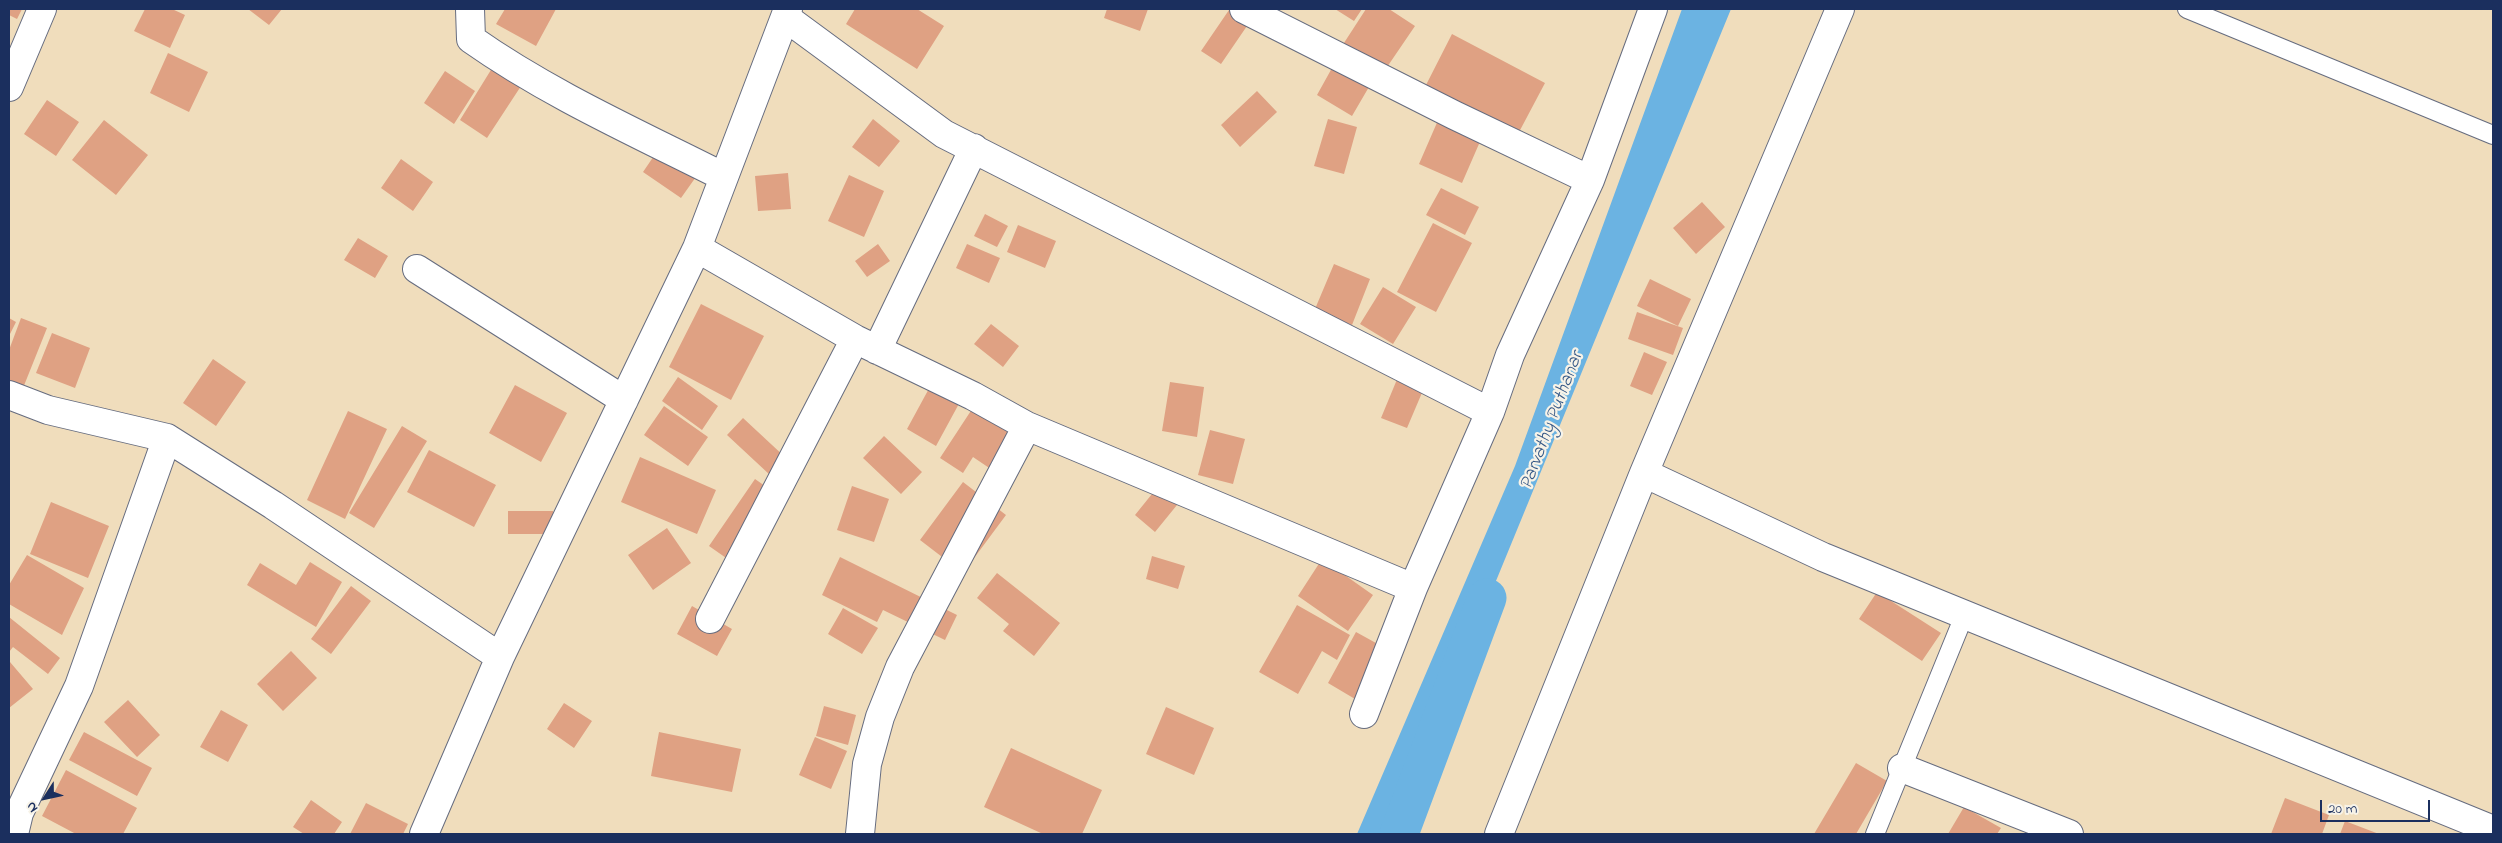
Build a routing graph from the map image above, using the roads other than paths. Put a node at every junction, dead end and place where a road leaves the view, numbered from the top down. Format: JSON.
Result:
{"nodes":[{"id":1,"x":42,"y":9,"type":"edge"},
{"id":2,"x":470,"y":9,"type":"edge"},
{"id":3,"x":1244,"y":9,"type":"edge"},
{"id":4,"x":1653,"y":9,"type":"edge"},
{"id":5,"x":1840,"y":9,"type":"edge"},
{"id":6,"x":2188,"y":9,"type":"edge"},
{"id":7,"x":786,"y":13,"type":"edge"},
{"id":8,"x":9,"y":87,"type":"edge"},
{"id":9,"x":2493,"y":135,"type":"edge"},
{"id":10,"x":974,"y":148,"type":"junction"},
{"id":11,"x":724,"y":177,"type":"junction"},
{"id":12,"x":1590,"y":180,"type":"junction"},
{"id":13,"x":697,"y":248,"type":"junction"},
{"id":14,"x":417,"y":269,"type":"dead end"},
{"id":15,"x":866,"y":345,"type":"junction"},
{"id":16,"x":9,"y":395,"type":"edge"},
{"id":17,"x":624,"y":400,"type":"junction"},
{"id":18,"x":1490,"y":412,"type":"junction"},
{"id":19,"x":1027,"y":426,"type":"junction"},
{"id":20,"x":167,"y":438,"type":"junction"},
{"id":21,"x":1644,"y":473,"type":"junction"},
{"id":22,"x":1413,"y":588,"type":"junction"},
{"id":23,"x":1964,"y":616,"type":"junction"},
{"id":24,"x":710,"y":619,"type":"dead end"},
{"id":25,"x":500,"y":657,"type":"junction"},
{"id":26,"x":1364,"y":714,"type":"dead end"},
{"id":27,"x":1902,"y":768,"type":"junction"},
{"id":28,"x":2493,"y":830,"type":"edge"},
{"id":29,"x":14,"y":834,"type":"edge"},
{"id":30,"x":424,"y":834,"type":"edge"},
{"id":31,"x":860,"y":834,"type":"edge"},
{"id":32,"x":1499,"y":834,"type":"edge"},
{"id":33,"x":1875,"y":834,"type":"edge"},
{"id":34,"x":2070,"y":834,"type":"edge"}],
"edges":[{"from":1,"to":8,"type":"street"},
{"from":2,"to":11,"type":"street"},
{"from":3,"to":12,"type":"street"},
{"from":4,"to":12,"type":"street"},
{"from":5,"to":21,"type":"street"},
{"from":6,"to":9,"type":"lane"},
{"from":7,"to":10,"type":"street"},
{"from":7,"to":11,"type":"street"},
{"from":10,"to":15,"type":"street"},
{"from":10,"to":18,"type":"street"},
{"from":11,"to":13,"type":"street"},
{"from":12,"to":18,"type":"street"},
{"from":13,"to":15,"type":"street"},
{"from":13,"to":17,"type":"street"},
{"from":14,"to":17,"type":"street"},
{"from":15,"to":19,"type":"street"},
{"from":15,"to":24,"type":"street"},
{"from":16,"to":20,"type":"street"},
{"from":17,"to":25,"type":"street"},
{"from":18,"to":22,"type":"street"},
{"from":19,"to":22,"type":"street"},
{"from":19,"to":31,"type":"street"},
{"from":20,"to":25,"type":"street"},
{"from":20,"to":29,"type":"street"},
{"from":21,"to":23,"type":"street"},
{"from":21,"to":32,"type":"street"},
{"from":22,"to":26,"type":"street"},
{"from":23,"to":27,"type":"lane"},
{"from":23,"to":28,"type":"street"},
{"from":25,"to":30,"type":"street"},
{"from":27,"to":33,"type":"lane"},
{"from":27,"to":34,"type":"street"}]}
